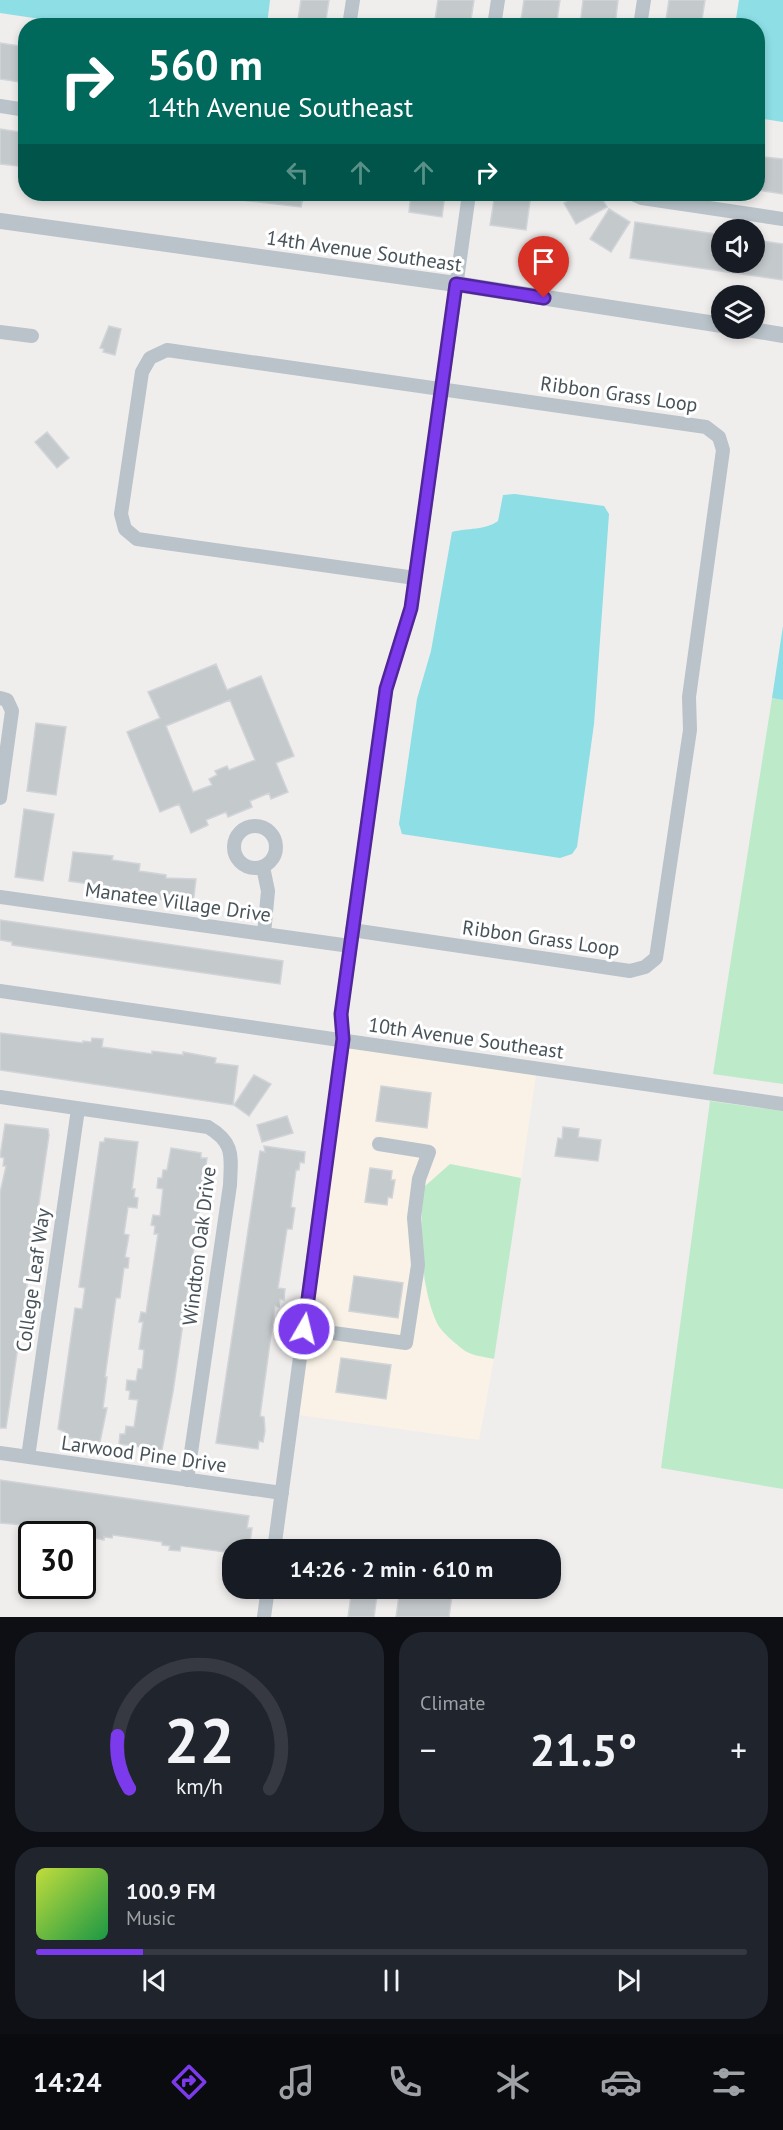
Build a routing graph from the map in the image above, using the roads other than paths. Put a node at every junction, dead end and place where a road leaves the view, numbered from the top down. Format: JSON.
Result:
{"nodes":[{"id":1,"x":352,"y":0,"type":"edge"},
{"id":2,"x":498,"y":0,"type":"edge"},
{"id":3,"x":644,"y":0,"type":"edge"},
{"id":4,"x":350,"y":18,"type":"edge"},
{"id":5,"x":495,"y":18,"type":"edge"},
{"id":6,"x":641,"y":18,"type":"edge"},
{"id":7,"x":0,"y":106,"type":"edge"},
{"id":8,"x":18,"y":109,"type":"edge"},
{"id":9,"x":468,"y":201,"type":"edge"},
{"id":10,"x":662,"y":201,"type":"edge"},
{"id":11,"x":783,"y":219,"type":"edge"},
{"id":12,"x":0,"y":221,"type":"edge"},
{"id":13,"x":456,"y":284,"type":"junction"},
{"id":14,"x":711,"y":324,"type":"edge"},
{"id":15,"x":0,"y":332,"type":"edge"},
{"id":16,"x":765,"y":332,"type":"edge"},
{"id":17,"x":783,"y":335,"type":"edge"},
{"id":18,"x":32,"y":336,"type":"dead end"},
{"id":19,"x":441,"y":388,"type":"junction"},
{"id":20,"x":415,"y":578,"type":"junction"},
{"id":21,"x":0,"y":698,"type":"edge"},
{"id":22,"x":0,"y":798,"type":"edge"},
{"id":23,"x":263,"y":867,"type":"dead end"},
{"id":24,"x":0,"y":897,"type":"edge"},
{"id":25,"x":352,"y":930,"type":"junction"},
{"id":26,"x":264,"y":934,"type":"junction"},
{"id":27,"x":350,"y":946,"type":"junction"},
{"id":28,"x":0,"y":991,"type":"edge"},
{"id":29,"x":343,"y":1039,"type":"junction"},
{"id":30,"x":0,"y":1097,"type":"edge"},
{"id":31,"x":783,"y":1104,"type":"edge"},
{"id":32,"x":78,"y":1109,"type":"junction"},
{"id":33,"x":379,"y":1144,"type":"dead end"},
{"id":34,"x":304,"y":1329,"type":"junction"},
{"id":35,"x":0,"y":1453,"type":"edge"},
{"id":36,"x":28,"y":1457,"type":"junction"},
{"id":37,"x":187,"y":1480,"type":"junction"},
{"id":38,"x":282,"y":1493,"type":"junction"},
{"id":39,"x":276,"y":1539,"type":"edge"},
{"id":40,"x":266,"y":1599,"type":"edge"},
{"id":41,"x":264,"y":1617,"type":"edge"}],
"edges":[{"from":1,"to":4,"type":"street"},
{"from":2,"to":5,"type":"street"},
{"from":3,"to":6,"type":"street"},
{"from":7,"to":8,"type":"street"},
{"from":9,"to":13,"type":"street"},
{"from":10,"to":11,"type":"street"},
{"from":12,"to":13,"type":"street","name":"14th Avenue Southeast"},
{"from":13,"to":14,"type":"street","name":"14th Avenue Southeast"},
{"from":13,"to":19,"type":"street"},
{"from":15,"to":18,"type":"street"},
{"from":16,"to":17,"type":"street"},
{"from":19,"to":20,"type":"street"},
{"from":19,"to":20,"type":"street","name":"Ribbon Grass Loop"},
{"from":19,"to":25,"type":"street","name":"Ribbon Grass Loop"},
{"from":20,"to":25,"type":"street"},
{"from":21,"to":22,"type":"street"},
{"from":23,"to":26,"type":"street"},
{"from":24,"to":26,"type":"street","name":"Manatee Village Drive"},
{"from":25,"to":27,"type":"street"},
{"from":26,"to":27,"type":"street","name":"Manatee Village Drive"},
{"from":27,"to":29,"type":"street"},
{"from":28,"to":29,"type":"street","name":"10th Avenue Southeast"},
{"from":29,"to":31,"type":"street","name":"10th Avenue Southeast"},
{"from":29,"to":34,"type":"street"},
{"from":30,"to":32,"type":"street","name":"Windton Oak Drive"},
{"from":32,"to":36,"type":"street","name":"College Leaf Way"},
{"from":32,"to":37,"type":"street","name":"Windton Oak Drive"},
{"from":33,"to":34,"type":"street"},
{"from":34,"to":38,"type":"street"},
{"from":35,"to":36,"type":"street","name":"Larwood Pine Drive"},
{"from":36,"to":37,"type":"street","name":"Larwood Pine Drive"},
{"from":37,"to":38,"type":"street","name":"Larwood Pine Drive"},
{"from":38,"to":39,"type":"street"},
{"from":40,"to":41,"type":"street"}]}
